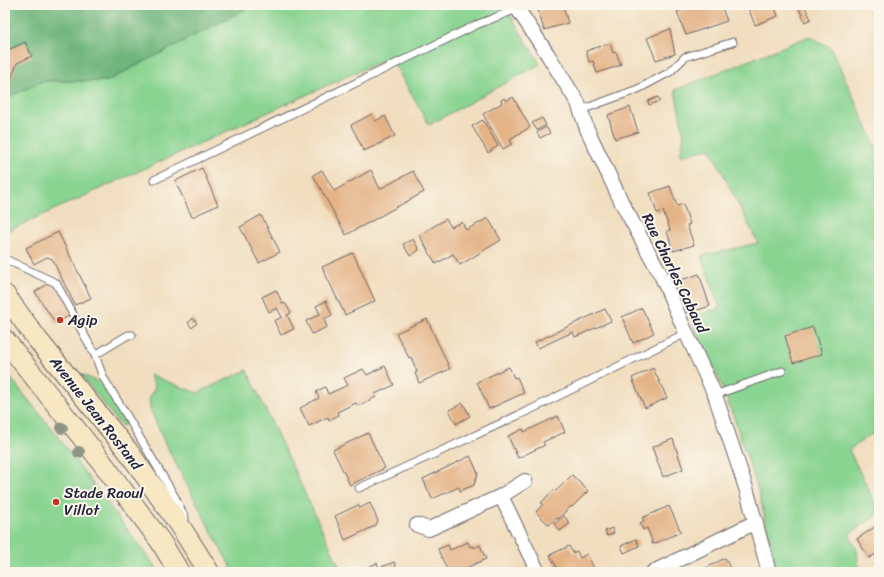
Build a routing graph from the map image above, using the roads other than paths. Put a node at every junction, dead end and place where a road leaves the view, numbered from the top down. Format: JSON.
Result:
{"nodes":[{"id":1,"x":516,"y":7,"type":"edge"},
{"id":2,"x":733,"y":42,"type":"dead end"},
{"id":3,"x":581,"y":110,"type":"junction"},
{"id":4,"x":154,"y":180,"type":"dead end"},
{"id":5,"x":5,"y":259,"type":"edge"},
{"id":6,"x":5,"y":295,"type":"edge"},
{"id":7,"x":686,"y":333,"type":"junction"},
{"id":8,"x":132,"y":335,"type":"dead end"},
{"id":9,"x":5,"y":340,"type":"edge"},
{"id":10,"x":95,"y":355,"type":"junction"},
{"id":11,"x":782,"y":371,"type":"dead end"},
{"id":12,"x":715,"y":395,"type":"junction"},
{"id":13,"x":525,"y":481,"type":"dead end"},
{"id":14,"x":359,"y":488,"type":"dead end"},
{"id":15,"x":501,"y":496,"type":"junction"},
{"id":16,"x":756,"y":522,"type":"junction"},
{"id":17,"x":417,"y":525,"type":"dead end"},
{"id":18,"x":209,"y":571,"type":"edge"},
{"id":19,"x":179,"y":572,"type":"edge"},
{"id":20,"x":538,"y":572,"type":"edge"},
{"id":21,"x":653,"y":572,"type":"edge"},
{"id":22,"x":769,"y":572,"type":"edge"}],
"edges":[{"from":1,"to":3,"type":"street","name":"Rue Charles Cabaud"},
{"from":1,"to":4,"type":"lane"},
{"from":2,"to":3,"type":"lane"},
{"from":3,"to":7,"type":"street","name":"Rue Charles Cabaud"},
{"from":5,"to":10,"type":"lane"},
{"from":6,"to":18,"type":"main road","name":"Avenue Jean Rostand"},
{"from":7,"to":12,"type":"street","name":"Rue Charles Cabaud"},
{"from":7,"to":14,"type":"lane"},
{"from":8,"to":10,"type":"lane"},
{"from":9,"to":19,"type":"main road","name":"Avenue Jean Rostand"},
{"from":10,"to":18,"type":"lane"},
{"from":11,"to":12,"type":"lane"},
{"from":12,"to":16,"type":"street","name":"Rue Charles Cabaud"},
{"from":13,"to":15,"type":"street"},
{"from":15,"to":17,"type":"street"},
{"from":15,"to":20,"type":"street"},
{"from":16,"to":21,"type":"street"},
{"from":16,"to":22,"type":"street","name":"Rue Charles Cabaud"}]}
